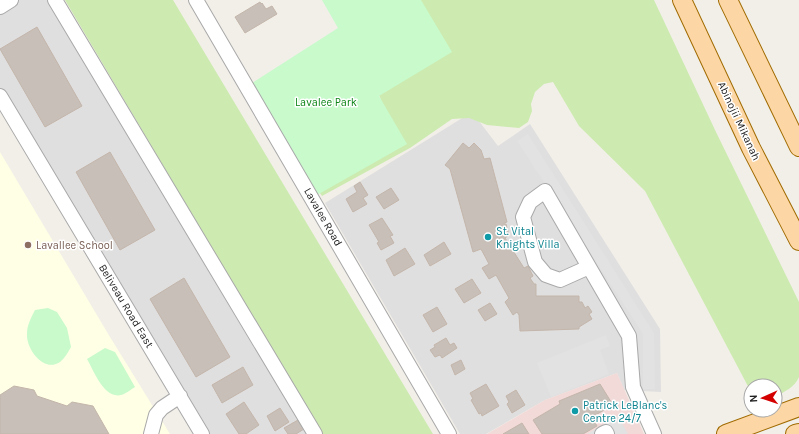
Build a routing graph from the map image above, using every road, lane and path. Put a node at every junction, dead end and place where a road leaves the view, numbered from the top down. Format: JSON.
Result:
{"nodes":[{"id":1,"x":11,"y":0,"type":"edge"},
{"id":2,"x":55,"y":0,"type":"edge"},
{"id":3,"x":196,"y":0,"type":"edge"},
{"id":4,"x":682,"y":0,"type":"edge"},
{"id":5,"x":728,"y":0,"type":"edge"},
{"id":6,"x":0,"y":7,"type":"edge"},
{"id":7,"x":0,"y":96,"type":"edge"},
{"id":8,"x":799,"y":147,"type":"edge"},
{"id":9,"x":799,"y":241,"type":"edge"},
{"id":10,"x":589,"y":267,"type":"junction"},
{"id":11,"x":180,"y":396,"type":"junction"},
{"id":12,"x":799,"y":400,"type":"edge"},
{"id":13,"x":799,"y":407,"type":"edge"},
{"id":14,"x":783,"y":412,"type":"edge"},
{"id":15,"x":783,"y":413,"type":"edge"},
{"id":16,"x":769,"y":418,"type":"edge"},
{"id":17,"x":799,"y":433,"type":"edge"},
{"id":18,"x":151,"y":434,"type":"edge"},
{"id":19,"x":202,"y":434,"type":"edge"},
{"id":20,"x":315,"y":434,"type":"edge"},
{"id":21,"x":449,"y":434,"type":"edge"},
{"id":22,"x":602,"y":434,"type":"edge"},
{"id":23,"x":607,"y":434,"type":"edge"},
{"id":24,"x":654,"y":434,"type":"edge"},
{"id":25,"x":726,"y":434,"type":"edge"},
{"id":26,"x":795,"y":434,"type":"edge"}],
"edges":[{"from":1,"to":6,"type":"street"},
{"from":2,"to":20,"type":"street"},
{"from":3,"to":21,"type":"street","name":"Lavalee Road"},
{"from":4,"to":9,"type":"main road","name":"Abinojii Mikanah"},
{"from":5,"to":8,"type":"main road"},
{"from":7,"to":11,"type":"street","name":"Beliveau Road East"},
{"from":10,"to":10,"type":"street"},
{"from":10,"to":24,"type":"street"},
{"from":11,"to":18,"type":"street"},
{"from":11,"to":19,"type":"street","name":"Beliveau Road East"},
{"from":12,"to":14,"type":"main road"},
{"from":13,"to":15,"type":"main road"},
{"from":16,"to":25,"type":"main road"},
{"from":17,"to":26,"type":"main road"},
{"from":22,"to":23,"type":"street"}]}
